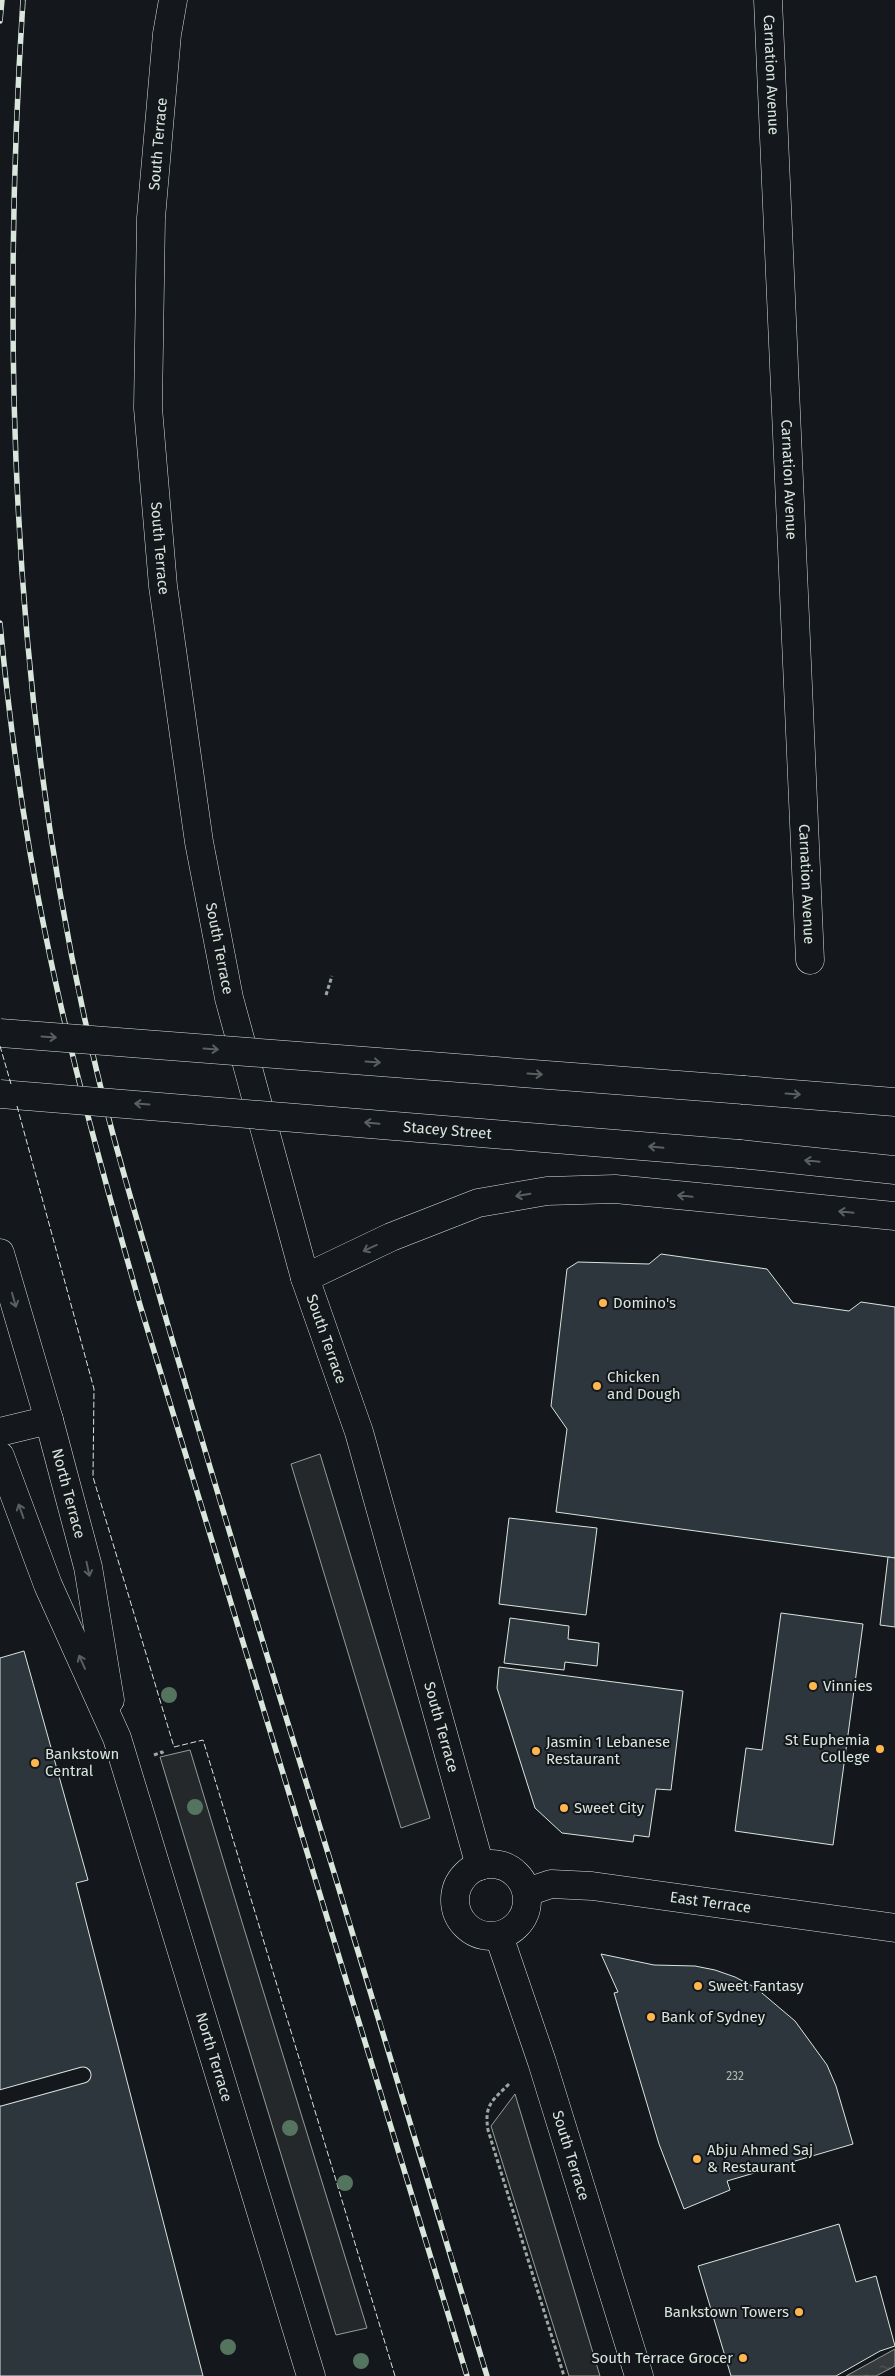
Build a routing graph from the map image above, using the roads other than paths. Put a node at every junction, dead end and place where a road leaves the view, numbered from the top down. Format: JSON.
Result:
{"nodes":[{"id":1,"x":173,"y":0,"type":"edge"},
{"id":2,"x":768,"y":0,"type":"edge"},
{"id":3,"x":810,"y":960,"type":"dead end"},
{"id":4,"x":0,"y":1033,"type":"edge"},
{"id":5,"x":0,"y":1094,"type":"edge"},
{"id":6,"x":895,"y":1102,"type":"edge"},
{"id":7,"x":895,"y":1170,"type":"edge"},
{"id":8,"x":895,"y":1216,"type":"edge"},
{"id":9,"x":0,"y":1253,"type":"edge"},
{"id":10,"x":305,"y":1278,"type":"junction"},
{"id":11,"x":49,"y":1420,"type":"junction"},
{"id":12,"x":0,"y":1432,"type":"edge"},
{"id":13,"x":0,"y":1456,"type":"edge"},
{"id":14,"x":117,"y":1738,"type":"junction"},
{"id":15,"x":480,"y":1866,"type":"junction"},
{"id":16,"x":526,"y":1892,"type":"junction"},
{"id":17,"x":895,"y":1928,"type":"edge"},
{"id":18,"x":500,"y":1936,"type":"junction"},
{"id":19,"x":83,"y":2075,"type":"dead end"},
{"id":20,"x":0,"y":2098,"type":"edge"},
{"id":21,"x":311,"y":2376,"type":"edge"},
{"id":22,"x":639,"y":2376,"type":"edge"}],
"edges":[{"from":1,"to":10,"type":"main road","name":"South Terrace"},
{"from":2,"to":3,"type":"main road","name":"Carnation Avenue"},
{"from":4,"to":6,"type":"main road","one_way":true,"bridge":true},
{"from":7,"to":5,"type":"main road","name":"Stacey Street","one_way":true,"bridge":true},
{"from":8,"to":10,"type":"main road","one_way":true},
{"from":9,"to":11,"type":"main road","name":"North Terrace","one_way":true},
{"from":10,"to":15,"type":"main road","name":"South Terrace"},
{"from":11,"to":12,"type":"main road"},
{"from":11,"to":14,"type":"main road","name":"North Terrace","one_way":true},
{"from":14,"to":13,"type":"main road","name":"North Terrace","one_way":true},
{"from":14,"to":21,"type":"main road","name":"North Terrace"},
{"from":15,"to":16,"type":"main road"},
{"from":15,"to":18,"type":"main road"},
{"from":16,"to":17,"type":"main road","name":"East Terrace"},
{"from":16,"to":18,"type":"main road"},
{"from":18,"to":22,"type":"main road","name":"South Terrace"},
{"from":19,"to":20,"type":"lane"}]}
